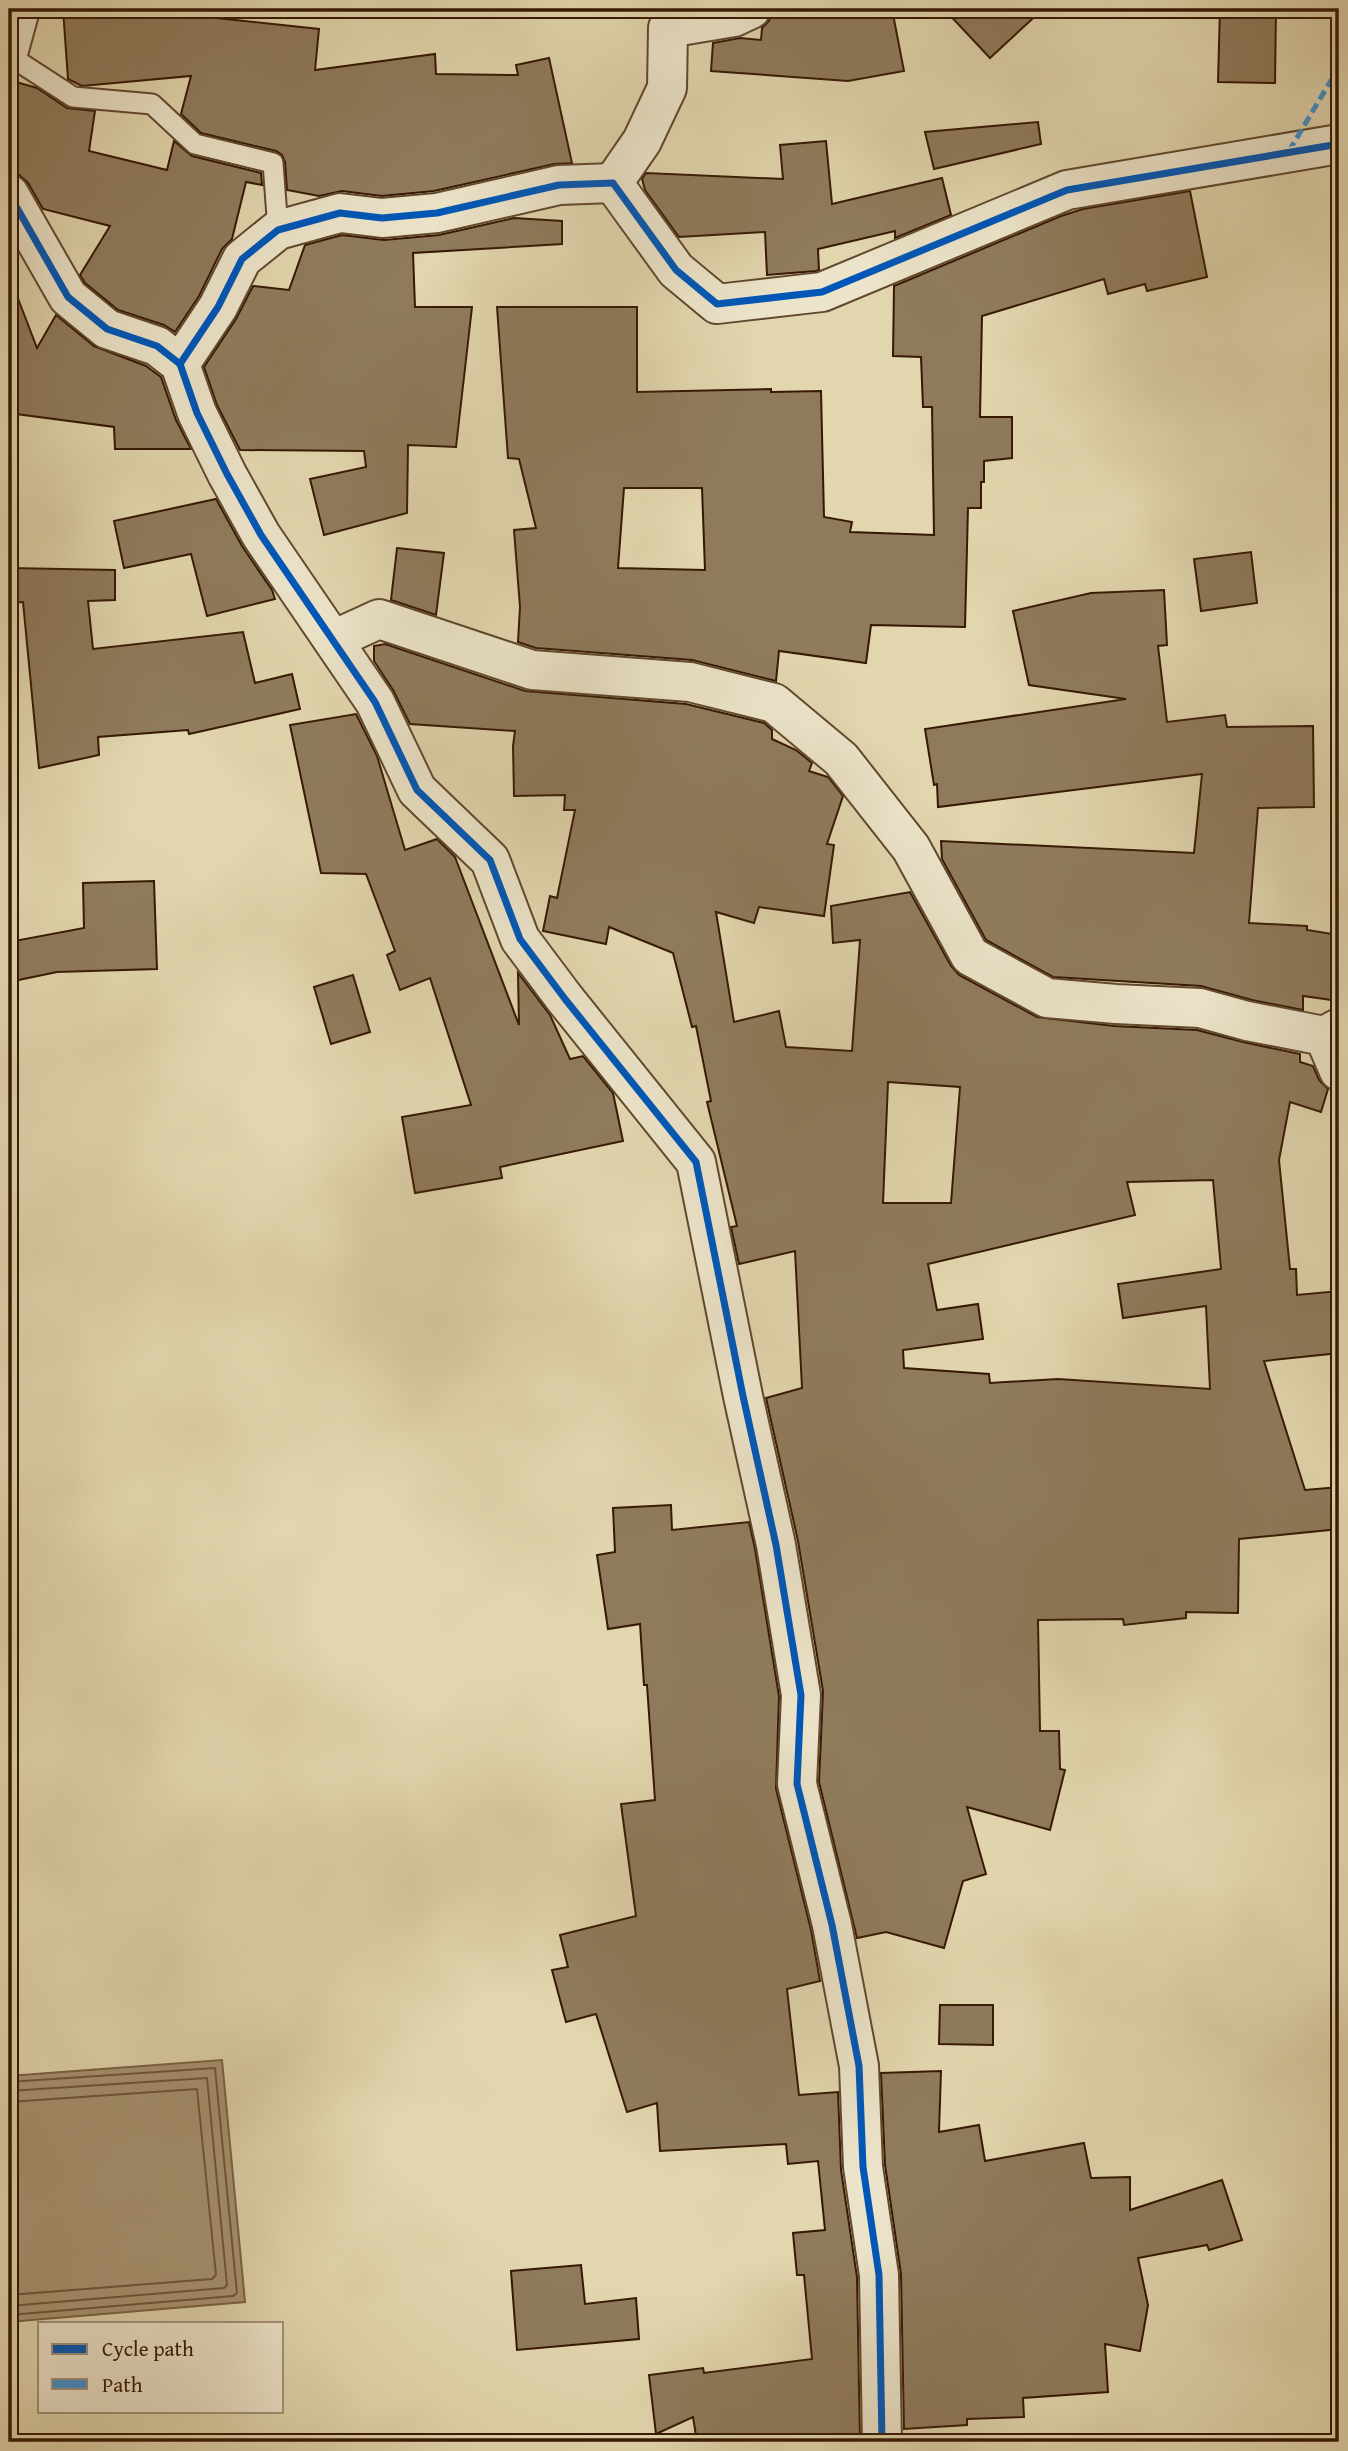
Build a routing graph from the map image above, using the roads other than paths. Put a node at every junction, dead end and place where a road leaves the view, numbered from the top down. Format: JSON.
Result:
{"nodes":[{"id":1,"x":30,"y":9,"type":"edge"},
{"id":2,"x":751,"y":9,"type":"edge"},
{"id":3,"x":13,"y":60,"type":"edge"},
{"id":4,"x":1339,"y":144,"type":"edge"},
{"id":5,"x":613,"y":183,"type":"junction"},
{"id":6,"x":9,"y":194,"type":"edge"},
{"id":7,"x":278,"y":230,"type":"junction"},
{"id":8,"x":180,"y":364,"type":"junction"},
{"id":9,"x":333,"y":640,"type":"junction"},
{"id":10,"x":1332,"y":1032,"type":"edge"},
{"id":11,"x":1339,"y":1071,"type":"edge"},
{"id":12,"x":883,"y":2442,"type":"edge"}],
"edges":[{"from":1,"to":3,"type":"lane"},
{"from":2,"to":5,"type":"street"},
{"from":3,"to":7,"type":"lane"},
{"from":4,"to":5,"type":"street"},
{"from":5,"to":7,"type":"street"},
{"from":6,"to":8,"type":"street"},
{"from":7,"to":8,"type":"street"},
{"from":8,"to":9,"type":"street"},
{"from":9,"to":10,"type":"street"},
{"from":9,"to":12,"type":"street"},
{"from":10,"to":11,"type":"street"}]}
